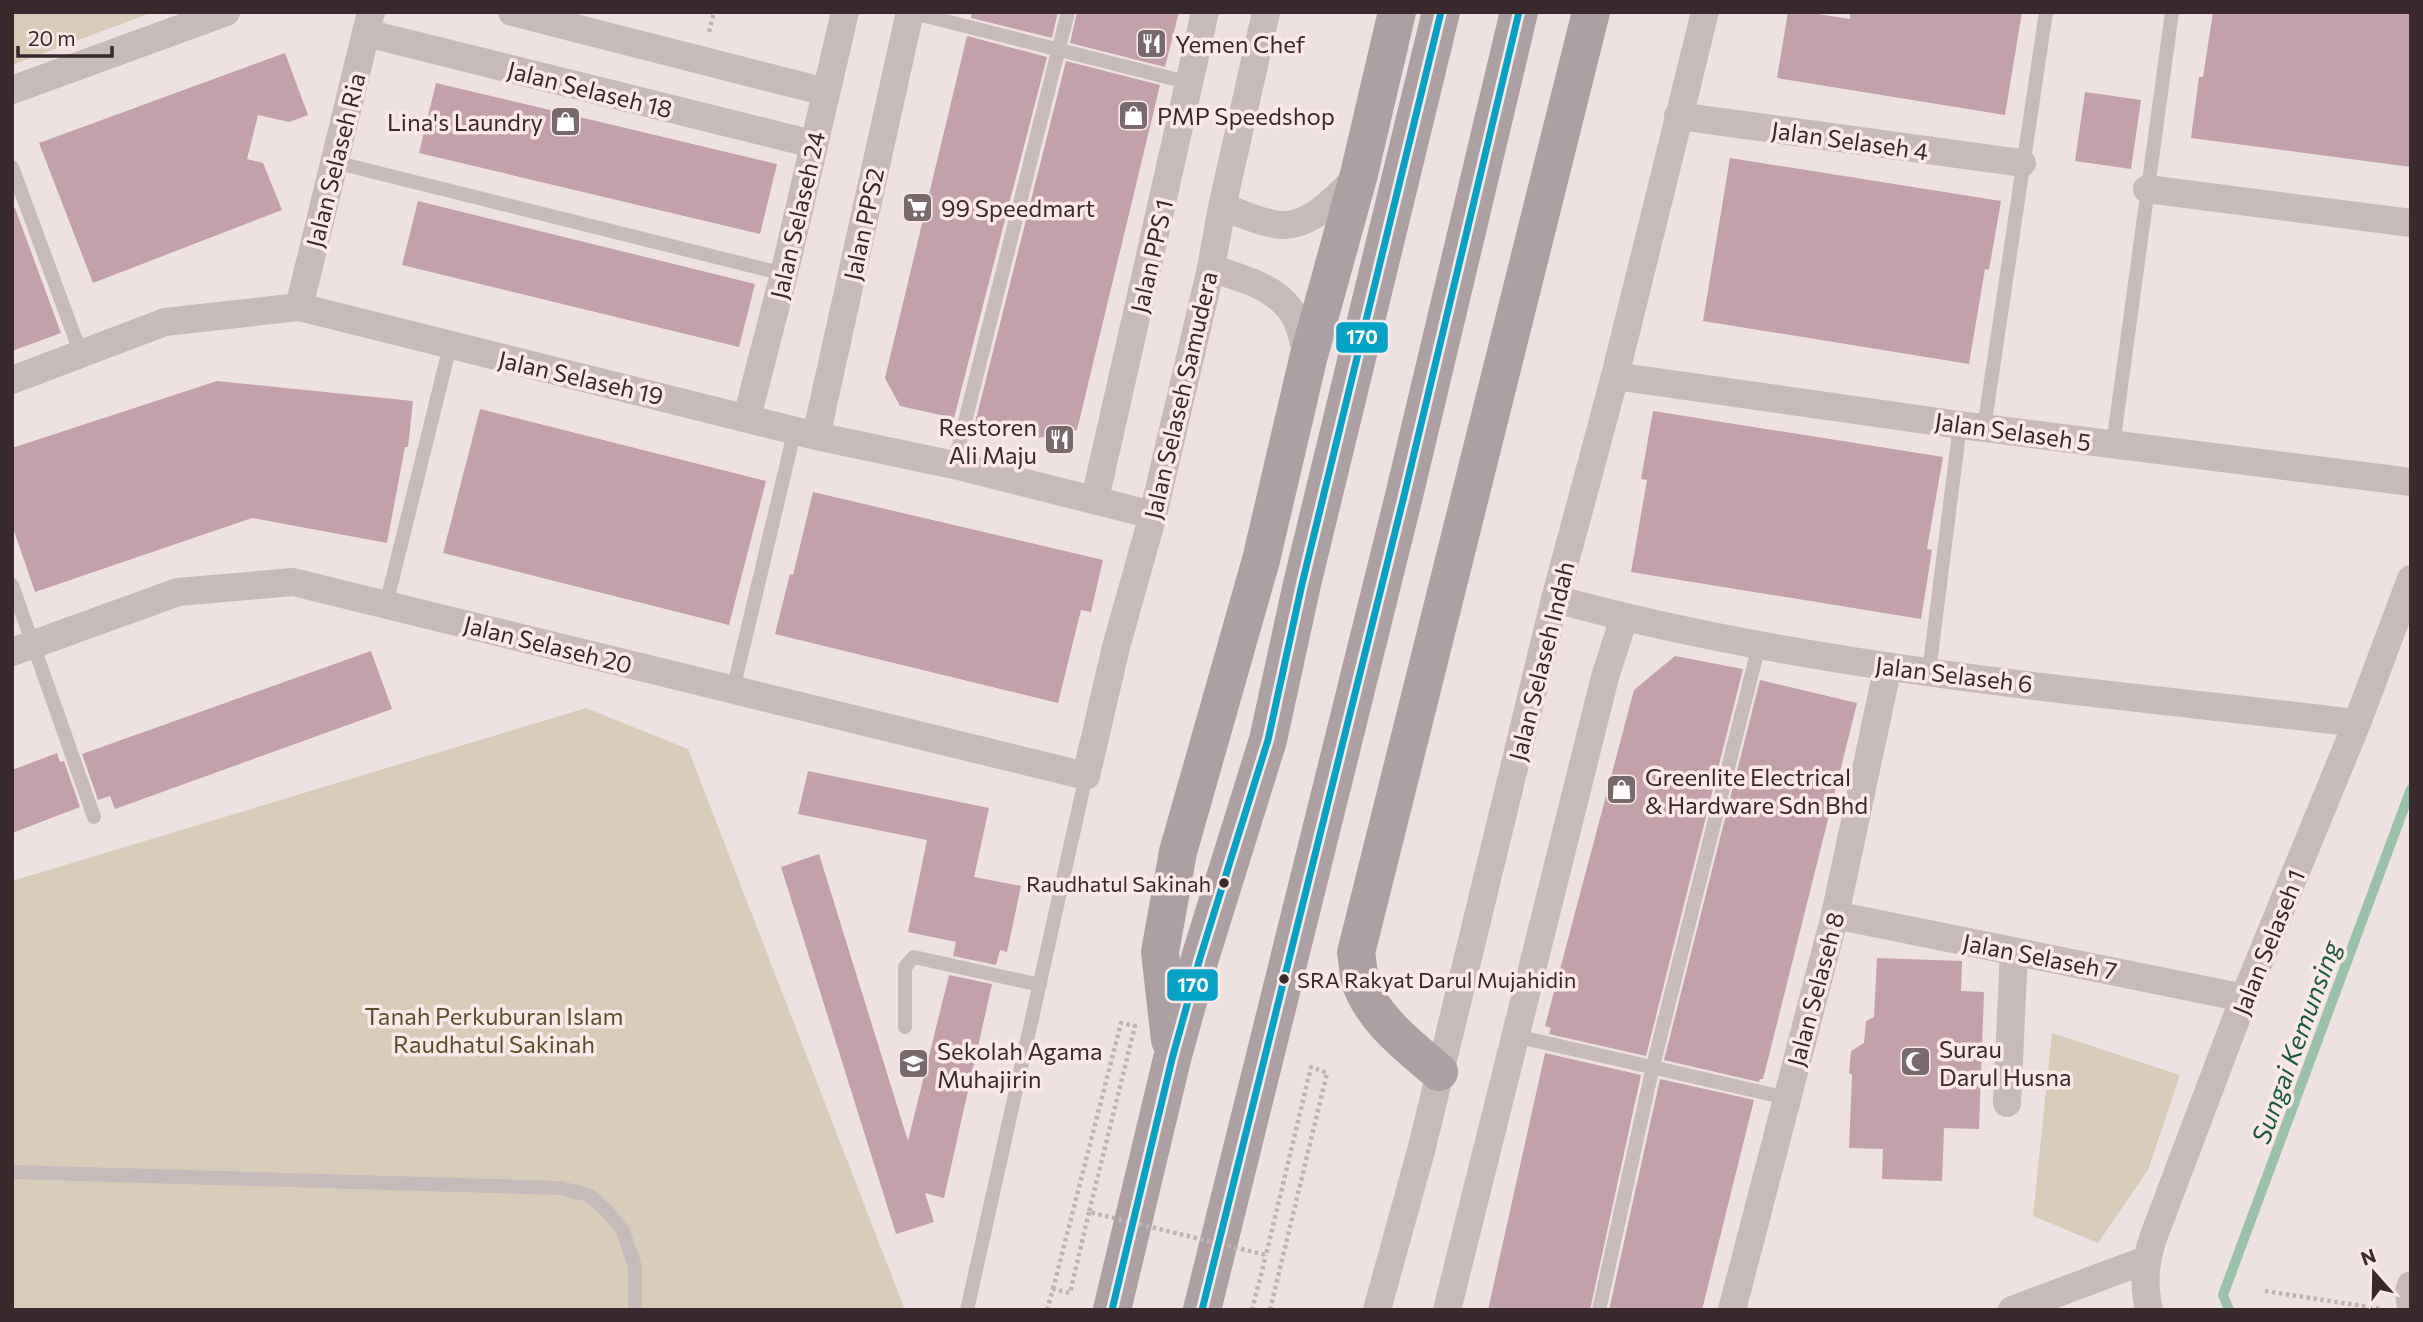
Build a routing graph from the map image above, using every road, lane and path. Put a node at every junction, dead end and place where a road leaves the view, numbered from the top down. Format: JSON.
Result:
{"nodes":[{"id":1,"x":226,"y":12,"type":"edge"},
{"id":2,"x":512,"y":12,"type":"edge"},
{"id":3,"x":845,"y":12,"type":"edge"},
{"id":4,"x":910,"y":12,"type":"edge"},
{"id":5,"x":1068,"y":12,"type":"edge"},
{"id":6,"x":1205,"y":12,"type":"edge"},
{"id":7,"x":1266,"y":12,"type":"edge"},
{"id":8,"x":1397,"y":12,"type":"edge"},
{"id":9,"x":1441,"y":12,"type":"edge"},
{"id":10,"x":1520,"y":12,"type":"edge"},
{"id":11,"x":1591,"y":12,"type":"edge"},
{"id":12,"x":1705,"y":12,"type":"edge"},
{"id":13,"x":2046,"y":12,"type":"edge"},
{"id":14,"x":2172,"y":12,"type":"edge"},
{"id":15,"x":577,"y":21,"type":"edge"},
{"id":16,"x":368,"y":22,"type":"edge"},
{"id":17,"x":1058,"y":50,"type":"junction"},
{"id":18,"x":1190,"y":83,"type":"junction"},
{"id":19,"x":12,"y":90,"type":"edge"},
{"id":20,"x":826,"y":92,"type":"junction"},
{"id":21,"x":1678,"y":116,"type":"junction"},
{"id":22,"x":813,"y":144,"type":"junction"},
{"id":23,"x":334,"y":162,"type":"junction"},
{"id":24,"x":2022,"y":163,"type":"junction"},
{"id":25,"x":12,"y":167,"type":"edge"},
{"id":26,"x":1359,"y":174,"type":"junction"},
{"id":27,"x":2147,"y":189,"type":"junction"},
{"id":28,"x":1222,"y":207,"type":"junction"},
{"id":29,"x":2411,"y":223,"type":"edge"},
{"id":30,"x":1211,"y":268,"type":"junction"},
{"id":31,"x":784,"y":274,"type":"junction"},
{"id":32,"x":299,"y":307,"type":"junction"},
{"id":33,"x":450,"y":346,"type":"junction"},
{"id":34,"x":81,"y":354,"type":"junction"},
{"id":35,"x":1308,"y":359,"type":"junction"},
{"id":36,"x":1615,"y":376,"type":"junction"},
{"id":37,"x":12,"y":380,"type":"edge"},
{"id":38,"x":747,"y":417,"type":"junction"},
{"id":39,"x":1972,"y":426,"type":"junction"},
{"id":40,"x":805,"y":433,"type":"junction"},
{"id":41,"x":2113,"y":445,"type":"junction"},
{"id":42,"x":954,"y":465,"type":"junction"},
{"id":43,"x":2411,"y":482,"type":"edge"},
{"id":44,"x":1095,"y":499,"type":"junction"},
{"id":45,"x":1153,"y":515,"type":"junction"},
{"id":46,"x":2411,"y":579,"type":"edge"},
{"id":47,"x":12,"y":585,"type":"edge"},
{"id":48,"x":1555,"y":599,"type":"junction"},
{"id":49,"x":386,"y":605,"type":"junction"},
{"id":50,"x":1624,"y":618,"type":"junction"},
{"id":51,"x":1759,"y":645,"type":"junction"},
{"id":52,"x":23,"y":648,"type":"edge"},
{"id":53,"x":1888,"y":666,"type":"junction"},
{"id":54,"x":1929,"y":672,"type":"junction"},
{"id":55,"x":733,"y":690,"type":"junction"},
{"id":56,"x":2357,"y":723,"type":"junction"},
{"id":57,"x":1086,"y":776,"type":"junction"},
{"id":58,"x":94,"y":817,"type":"dead end"},
{"id":59,"x":1835,"y":915,"type":"junction"},
{"id":60,"x":2014,"y":951,"type":"junction"},
{"id":61,"x":1040,"y":985,"type":"junction"},
{"id":62,"x":2244,"y":998,"type":"junction"},
{"id":63,"x":905,"y":1027,"type":"dead end"},
{"id":64,"x":1515,"y":1036,"type":"junction"},
{"id":65,"x":1172,"y":1059,"type":"junction"},
{"id":66,"x":1653,"y":1066,"type":"junction"},
{"id":67,"x":1439,"y":1072,"type":"junction"},
{"id":68,"x":1787,"y":1098,"type":"junction"},
{"id":69,"x":2007,"y":1103,"type":"dead end"},
{"id":70,"x":12,"y":1172,"type":"edge"},
{"id":71,"x":1089,"y":1212,"type":"junction"},
{"id":72,"x":1266,"y":1255,"type":"junction"},
{"id":73,"x":2146,"y":1260,"type":"junction"},
{"id":74,"x":2411,"y":1285,"type":"edge"},
{"id":75,"x":1053,"y":1289,"type":"junction"},
{"id":76,"x":2266,"y":1291,"type":"dead end"},
{"id":77,"x":2411,"y":1307,"type":"edge"},
{"id":78,"x":635,"y":1310,"type":"edge"},
{"id":79,"x":967,"y":1310,"type":"edge"},
{"id":80,"x":1047,"y":1310,"type":"edge"},
{"id":81,"x":1112,"y":1310,"type":"edge"},
{"id":82,"x":1202,"y":1310,"type":"edge"},
{"id":83,"x":1252,"y":1310,"type":"edge"},
{"id":84,"x":1270,"y":1310,"type":"edge"},
{"id":85,"x":1377,"y":1310,"type":"edge"},
{"id":86,"x":1447,"y":1310,"type":"edge"},
{"id":87,"x":1599,"y":1310,"type":"edge"},
{"id":88,"x":1732,"y":1310,"type":"edge"},
{"id":89,"x":2012,"y":1310,"type":"edge"},
{"id":90,"x":2149,"y":1310,"type":"edge"},
{"id":91,"x":2384,"y":1310,"type":"edge"}],
"edges":[{"from":1,"to":19,"type":"street"},
{"from":2,"to":15,"type":"street"},
{"from":3,"to":20,"type":"street","name":"Jalan Selaseh 24"},
{"from":4,"to":17,"type":"lane"},
{"from":4,"to":40,"type":"street","name":"Jalan PPS2"},
{"from":5,"to":17,"type":"lane"},
{"from":6,"to":18,"type":"street","name":"Jalan PPS 1"},
{"from":7,"to":28,"type":"street","name":"Jalan Selaseh Samudera"},
{"from":8,"to":26,"type":"highway"},
{"from":9,"to":65,"type":"highway"},
{"from":10,"to":82,"type":"highway"},
{"from":11,"to":67,"type":"highway"},
{"from":12,"to":21,"type":"street","name":"Jalan Selaseh Indah"},
{"from":13,"to":24,"type":"lane"},
{"from":14,"to":27,"type":"lane"},
{"from":15,"to":20,"type":"street"},
{"from":16,"to":22,"type":"street","name":"Jalan Selaseh 18"},
{"from":16,"to":23,"type":"street","name":"Jalan Selaseh Ria"},
{"from":17,"to":18,"type":"lane"},
{"from":17,"to":42,"type":"lane"},
{"from":18,"to":44,"type":"street","name":"Jalan PPS 1"},
{"from":20,"to":22,"type":"street","name":"Jalan Selaseh 24"},
{"from":21,"to":24,"type":"street","name":"Jalan Selaseh 4"},
{"from":21,"to":36,"type":"street","name":"Jalan Selaseh Indah"},
{"from":22,"to":31,"type":"street","name":"Jalan Selaseh 24"},
{"from":23,"to":31,"type":"lane"},
{"from":23,"to":32,"type":"street","name":"Jalan Selaseh Ria"},
{"from":24,"to":39,"type":"lane"},
{"from":25,"to":34,"type":"lane"},
{"from":26,"to":28,"type":"street"},
{"from":26,"to":35,"type":"highway"},
{"from":27,"to":29,"type":"street"},
{"from":27,"to":41,"type":"lane"},
{"from":28,"to":30,"type":"street","name":"Jalan Selaseh Samudera"},
{"from":30,"to":35,"type":"street"},
{"from":30,"to":45,"type":"street","name":"Jalan Selaseh Samudera"},
{"from":31,"to":38,"type":"street","name":"Jalan Selaseh 24"},
{"from":32,"to":33,"type":"street","name":"Jalan Selaseh 19"},
{"from":32,"to":34,"type":"street","name":"Jalan Selaseh 19"},
{"from":33,"to":38,"type":"street","name":"Jalan Selaseh 19"},
{"from":33,"to":49,"type":"lane"},
{"from":34,"to":37,"type":"street","name":"Jalan Selaseh 19"},
{"from":35,"to":65,"type":"highway"},
{"from":36,"to":39,"type":"street","name":"Jalan Selaseh 5"},
{"from":36,"to":48,"type":"street","name":"Jalan Selaseh Indah"},
{"from":38,"to":40,"type":"street","name":"Jalan Selaseh 19"},
{"from":39,"to":41,"type":"street","name":"Jalan Selaseh 5"},
{"from":39,"to":54,"type":"lane"},
{"from":40,"to":42,"type":"street","name":"Jalan Selaseh 19"},
{"from":40,"to":55,"type":"lane"},
{"from":41,"to":43,"type":"street","name":"Jalan Selaseh 5"},
{"from":42,"to":44,"type":"street","name":"Jalan Selaseh 19"},
{"from":44,"to":45,"type":"street","name":"Jalan Selaseh 19"},
{"from":45,"to":57,"type":"street","name":"Jalan Selaseh Samudera"},
{"from":46,"to":56,"type":"street","name":"Jalan Selaseh 1"},
{"from":47,"to":52,"type":"lane"},
{"from":48,"to":50,"type":"street","name":"Jalan Selaseh 6"},
{"from":48,"to":67,"type":"street","name":"Jalan Selaseh Indah"},
{"from":49,"to":52,"type":"street","name":"Jalan Selaseh 20"},
{"from":49,"to":55,"type":"street","name":"Jalan Selaseh 20"},
{"from":50,"to":51,"type":"street","name":"Jalan Selaseh 6"},
{"from":50,"to":64,"type":"street"},
{"from":51,"to":53,"type":"street","name":"Jalan Selaseh 6"},
{"from":51,"to":66,"type":"lane"},
{"from":52,"to":58,"type":"lane"},
{"from":53,"to":54,"type":"street","name":"Jalan Selaseh 6"},
{"from":53,"to":59,"type":"street","name":"Jalan Selaseh 8"},
{"from":54,"to":56,"type":"street","name":"Jalan Selaseh 6"},
{"from":55,"to":57,"type":"street","name":"Jalan Selaseh 20"},
{"from":56,"to":62,"type":"street","name":"Jalan Selaseh 1"},
{"from":57,"to":61,"type":"lane"},
{"from":59,"to":60,"type":"street","name":"Jalan Selaseh 7"},
{"from":59,"to":68,"type":"street","name":"Jalan Selaseh 8"},
{"from":60,"to":62,"type":"street","name":"Jalan Selaseh 7"},
{"from":60,"to":69,"type":"street"},
{"from":61,"to":63,"type":"lane"},
{"from":61,"to":79,"type":"lane"},
{"from":62,"to":73,"type":"street","name":"Jalan Selaseh 1"},
{"from":64,"to":66,"type":"lane"},
{"from":64,"to":86,"type":"street"},
{"from":65,"to":81,"type":"highway"},
{"from":66,"to":68,"type":"lane"},
{"from":66,"to":87,"type":"lane"},
{"from":67,"to":85,"type":"street","name":"Jalan Selaseh Indah"},
{"from":68,"to":88,"type":"street","name":"Jalan Selaseh 8"},
{"from":70,"to":78,"type":"lane"},
{"from":71,"to":72,"type":"path","bridge":true},
{"from":71,"to":75,"type":"path"},
{"from":71,"to":75,"type":"path","bridge":true},
{"from":72,"to":83,"type":"path"},
{"from":72,"to":84,"type":"path","bridge":true},
{"from":73,"to":89,"type":"street"},
{"from":73,"to":90,"type":"street","name":"Jalan Selaseh 1"},
{"from":74,"to":77,"type":"street"},
{"from":75,"to":80,"type":"path"},
{"from":76,"to":91,"type":"path"}]}
